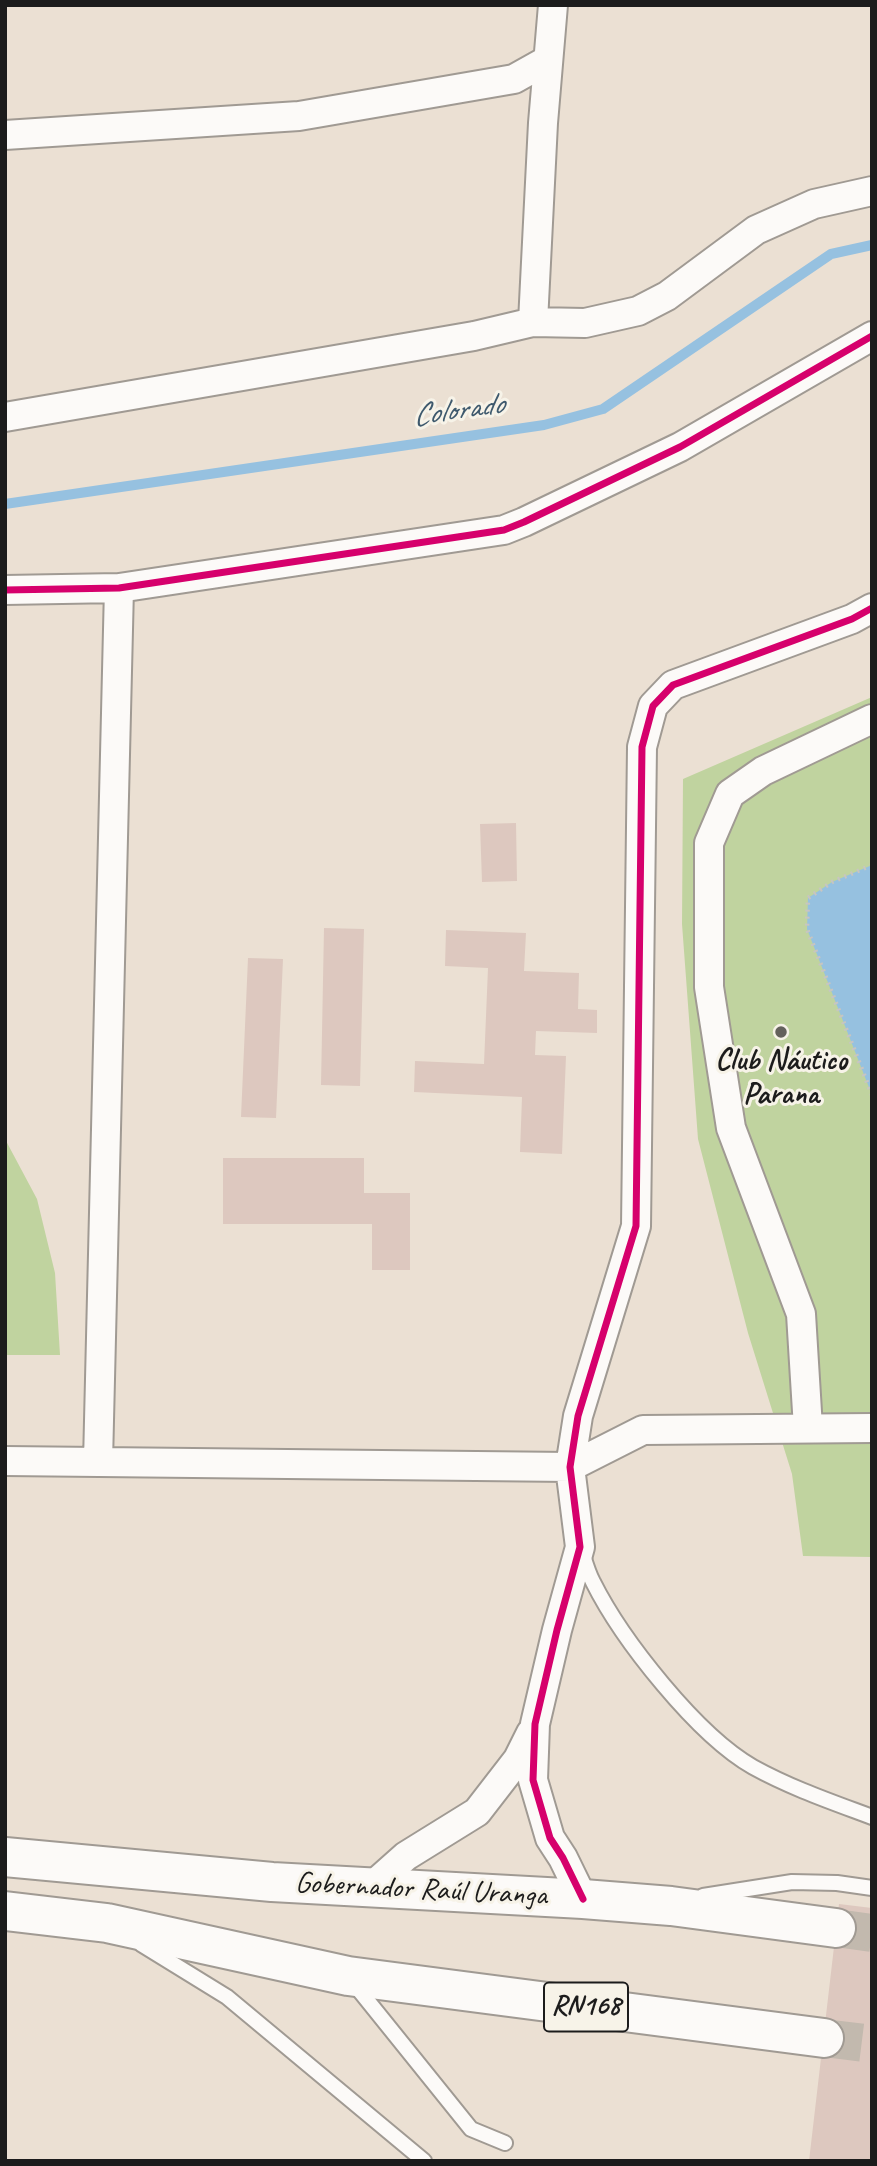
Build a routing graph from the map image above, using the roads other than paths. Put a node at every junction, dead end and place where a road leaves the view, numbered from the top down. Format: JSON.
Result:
{"nodes":[{"id":1,"x":553,"y":5,"type":"edge"},
{"id":2,"x":548,"y":60,"type":"junction"},
{"id":3,"x":5,"y":135,"type":"edge"},
{"id":4,"x":872,"y":191,"type":"edge"},
{"id":5,"x":533,"y":322,"type":"junction"},
{"id":6,"x":872,"y":336,"type":"edge"},
{"id":7,"x":5,"y":417,"type":"edge"},
{"id":8,"x":119,"y":587,"type":"junction"},
{"id":9,"x":5,"y":590,"type":"edge"},
{"id":10,"x":872,"y":608,"type":"edge"},
{"id":11,"x":872,"y":719,"type":"edge"},
{"id":12,"x":808,"y":1428,"type":"junction"},
{"id":13,"x":872,"y":1428,"type":"edge"},
{"id":14,"x":5,"y":1461,"type":"edge"},
{"id":15,"x":98,"y":1462,"type":"junction"},
{"id":16,"x":570,"y":1467,"type":"junction"},
{"id":17,"x":580,"y":1548,"type":"junction"},
{"id":18,"x":535,"y":1724,"type":"junction"},
{"id":19,"x":872,"y":1817,"type":"edge"},
{"id":20,"x":5,"y":1857,"type":"edge"},
{"id":21,"x":370,"y":1888,"type":"junction"},
{"id":22,"x":872,"y":1888,"type":"edge"},
{"id":23,"x":583,"y":1899,"type":"junction"},
{"id":24,"x":649,"y":1905,"type":"junction"},
{"id":25,"x":5,"y":1911,"type":"edge"},
{"id":26,"x":107,"y":1923,"type":"junction"},
{"id":27,"x":836,"y":1927,"type":"tunnel mouth"},
{"id":28,"x":348,"y":1976,"type":"junction"},
{"id":29,"x":824,"y":2038,"type":"tunnel mouth"},
{"id":30,"x":505,"y":2143,"type":"dead end"},
{"id":31,"x":424,"y":2161,"type":"edge"}],
"edges":[{"from":1,"to":2,"type":"street"},
{"from":2,"to":3,"type":"street"},
{"from":2,"to":5,"type":"street"},
{"from":4,"to":5,"type":"street"},
{"from":5,"to":7,"type":"street"},
{"from":6,"to":8,"type":"street"},
{"from":8,"to":9,"type":"street"},
{"from":8,"to":15,"type":"street"},
{"from":10,"to":16,"type":"street"},
{"from":11,"to":12,"type":"street"},
{"from":12,"to":13,"type":"street"},
{"from":12,"to":16,"type":"street"},
{"from":14,"to":15,"type":"street"},
{"from":15,"to":16,"type":"street"},
{"from":16,"to":17,"type":"street"},
{"from":17,"to":18,"type":"street"},
{"from":17,"to":19,"type":"lane"},
{"from":18,"to":21,"type":"street"},
{"from":18,"to":23,"type":"street"},
{"from":20,"to":21,"type":"highway","name":"Gobernador Raúl Uranga"},
{"from":21,"to":23,"type":"highway","name":"Gobernador Raúl Uranga"},
{"from":22,"to":24,"type":"lane"},
{"from":23,"to":24,"type":"highway","name":"Gobernador Raúl Uranga"},
{"from":24,"to":27,"type":"highway","name":"Gobernador Raúl Uranga"},
{"from":25,"to":26,"type":"highway","number":"RN168"},
{"from":26,"to":28,"type":"highway","number":"RN168"},
{"from":26,"to":31,"type":"lane"},
{"from":28,"to":29,"type":"highway","number":"RN168"},
{"from":28,"to":30,"type":"lane"}]}
